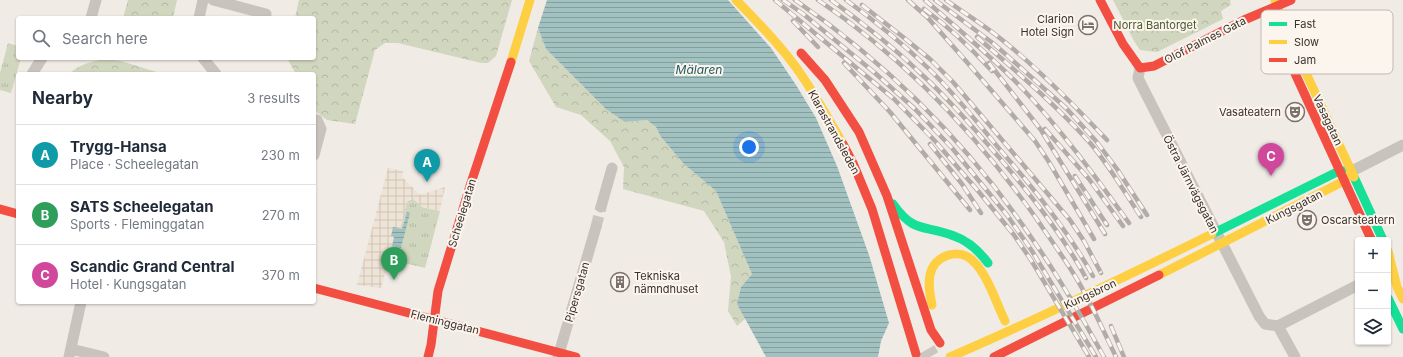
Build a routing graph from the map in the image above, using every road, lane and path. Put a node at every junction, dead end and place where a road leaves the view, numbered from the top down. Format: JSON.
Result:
{"nodes":[{"id":1,"x":96,"y":0,"type":"edge"},
{"id":2,"x":203,"y":0,"type":"edge"},
{"id":3,"x":213,"y":0,"type":"edge"},
{"id":4,"x":530,"y":0,"type":"edge"},
{"id":5,"x":736,"y":0,"type":"edge"},
{"id":6,"x":1100,"y":0,"type":"edge"},
{"id":7,"x":1291,"y":0,"type":"edge"},
{"id":8,"x":1271,"y":7,"type":"edge"},
{"id":9,"x":1261,"y":12,"type":"edge"},
{"id":10,"x":266,"y":14,"type":"dead end"},
{"id":11,"x":92,"y":16,"type":"edge"},
{"id":12,"x":199,"y":16,"type":"edge"},
{"id":13,"x":41,"y":60,"type":"edge"},
{"id":14,"x":205,"y":60,"type":"edge"},
{"id":15,"x":1140,"y":68,"type":"junction"},
{"id":16,"x":33,"y":72,"type":"edge"},
{"id":17,"x":214,"y":72,"type":"edge"},
{"id":18,"x":1294,"y":74,"type":"edge"},
{"id":19,"x":1307,"y":74,"type":"edge"},
{"id":20,"x":823,"y":109,"type":"junction"},
{"id":21,"x":316,"y":121,"type":"edge"},
{"id":22,"x":849,"y":134,"type":"dead end"},
{"id":23,"x":1403,"y":145,"type":"edge"},
{"id":24,"x":316,"y":147,"type":"edge"},
{"id":25,"x":856,"y":148,"type":"dead end"},
{"id":26,"x":840,"y":159,"type":"dead end"},
{"id":27,"x":612,"y":168,"type":"dead end"},
{"id":28,"x":1339,"y":171,"type":"junction"},
{"id":29,"x":1352,"y":171,"type":"junction"},
{"id":30,"x":1344,"y":181,"type":"junction"},
{"id":31,"x":887,"y":196,"type":"junction"},
{"id":32,"x":601,"y":207,"type":"tunnel mouth"},
{"id":33,"x":0,"y":209,"type":"edge"},
{"id":34,"x":16,"y":213,"type":"edge"},
{"id":35,"x":0,"y":218,"type":"edge"},
{"id":36,"x":16,"y":222,"type":"edge"},
{"id":37,"x":596,"y":226,"type":"tunnel mouth"},
{"id":38,"x":1227,"y":227,"type":"joint"},
{"id":39,"x":1371,"y":237,"type":"edge"},
{"id":40,"x":1382,"y":237,"type":"edge"},
{"id":41,"x":1233,"y":238,"type":"joint"},
{"id":42,"x":1391,"y":263,"type":"edge"},
{"id":43,"x":992,"y":270,"type":"dead end"},
{"id":44,"x":1391,"y":282,"type":"edge"},
{"id":45,"x":1112,"y":283,"type":"junction"},
{"id":46,"x":1355,"y":287,"type":"edge"},
{"id":47,"x":1397,"y":287,"type":"junction"},
{"id":48,"x":316,"y":289,"type":"edge"},
{"id":49,"x":1119,"y":296,"type":"junction"},
{"id":50,"x":910,"y":297,"type":"dead end"},
{"id":51,"x":1403,"y":299,"type":"edge"},
{"id":52,"x":329,"y":302,"type":"dead end"},
{"id":53,"x":81,"y":304,"type":"edge"},
{"id":54,"x":1391,"y":304,"type":"edge"},
{"id":55,"x":1015,"y":316,"type":"dead end"},
{"id":56,"x":433,"y":323,"type":"junction"},
{"id":57,"x":1020,"y":326,"type":"junction"},
{"id":58,"x":1278,"y":326,"type":"junction"},
{"id":59,"x":1403,"y":329,"type":"edge"},
{"id":60,"x":1010,"y":331,"type":"junction"},
{"id":61,"x":1027,"y":341,"type":"junction"},
{"id":62,"x":1016,"y":346,"type":"junction"},
{"id":63,"x":70,"y":353,"type":"edge"},
{"id":64,"x":916,"y":354,"type":"tunnel mouth"},
{"id":65,"x":559,"y":355,"type":"edge"},
{"id":66,"x":104,"y":357,"type":"edge"},
{"id":67,"x":428,"y":357,"type":"edge"},
{"id":68,"x":545,"y":357,"type":"edge"},
{"id":69,"x":576,"y":357,"type":"edge"},
{"id":70,"x":950,"y":357,"type":"edge"},
{"id":71,"x":994,"y":357,"type":"edge"},
{"id":72,"x":1295,"y":357,"type":"edge"}],
"edges":[{"from":1,"to":11,"type":"street"},
{"from":2,"to":12,"type":"street"},
{"from":3,"to":10,"type":"street"},
{"from":4,"to":56,"type":"main road","name":"Scheelegatan"},
{"from":5,"to":20,"type":"main road","name":"Klarastrandsleden"},
{"from":6,"to":15,"type":"main road"},
{"from":7,"to":8,"type":"main road","name":"Olof Palmes Gata"},
{"from":9,"to":15,"type":"main road","name":"Olof Palmes Gata"},
{"from":13,"to":16,"type":"street"},
{"from":14,"to":17,"type":"street"},
{"from":15,"to":58,"type":"street","name":"Östra Järnvägsgatan"},
{"from":18,"to":28,"type":"main road","name":"Vasagatan"},
{"from":19,"to":29,"type":"main road","name":"Vasagatan"},
{"from":20,"to":26,"type":"main road"},
{"from":20,"to":64,"type":"main road","name":"Klarastrandsleden"},
{"from":21,"to":24,"type":"street"},
{"from":22,"to":31,"type":"main road","name":"Klarastrandsleden"},
{"from":23,"to":29,"type":"street","name":"Kungsgatan"},
{"from":25,"to":50,"type":"main road","name":"Klarastrandsleden"},
{"from":27,"to":32,"type":"street"},
{"from":28,"to":29,"type":"main road","name":"Kungsgatan"},
{"from":28,"to":30,"type":"main road","name":"Vasagatan"},
{"from":28,"to":38,"type":"main road","name":"Kungsgatan"},
{"from":29,"to":30,"type":"main road","name":"Kungsgatan"},
{"from":29,"to":40,"type":"main road","name":"Vasagatan"},
{"from":30,"to":39,"type":"main road","name":"Vasagatan"},
{"from":30,"to":41,"type":"main road","name":"Kungsgatan"},
{"from":31,"to":43,"type":"main road"},
{"from":31,"to":60,"type":"main road"},
{"from":33,"to":34,"type":"main road"},
{"from":35,"to":36,"type":"main road"},
{"from":37,"to":65,"type":"street","name":"Pipersgatan"},
{"from":38,"to":45,"type":"main road","name":"Kungsbron"},
{"from":41,"to":49,"type":"main road","name":"Kungsbron"},
{"from":42,"to":47,"type":"main road"},
{"from":44,"to":47,"type":"main road"},
{"from":45,"to":49,"type":"main road"},
{"from":45,"to":57,"type":"main road","name":"Kungsbron"},
{"from":46,"to":58,"type":"street"},
{"from":47,"to":51,"type":"main road"},
{"from":48,"to":56,"type":"main road","name":"Fleminggatan"},
{"from":49,"to":61,"type":"main road","name":"Kungsbron"},
{"from":52,"to":56,"type":"main road","name":"Fleminggatan"},
{"from":53,"to":63,"type":"street"},
{"from":54,"to":59,"type":"main road"},
{"from":55,"to":57,"type":"main road"},
{"from":56,"to":65,"type":"main road","name":"Fleminggatan"},
{"from":56,"to":67,"type":"main road","name":"Scheelegatan"},
{"from":56,"to":68,"type":"main road","name":"Fleminggatan"},
{"from":57,"to":60,"type":"main road","name":"Kungsbron"},
{"from":57,"to":61,"type":"main road"},
{"from":58,"to":72,"type":"street"},
{"from":60,"to":62,"type":"main road"},
{"from":60,"to":70,"type":"main road","name":"Kungsbron"},
{"from":61,"to":62,"type":"main road","name":"Kungsbron"},
{"from":62,"to":71,"type":"main road","name":"Kungsbron"},
{"from":63,"to":66,"type":"street"},
{"from":65,"to":69,"type":"main road","name":"Fleminggatan"}]}
